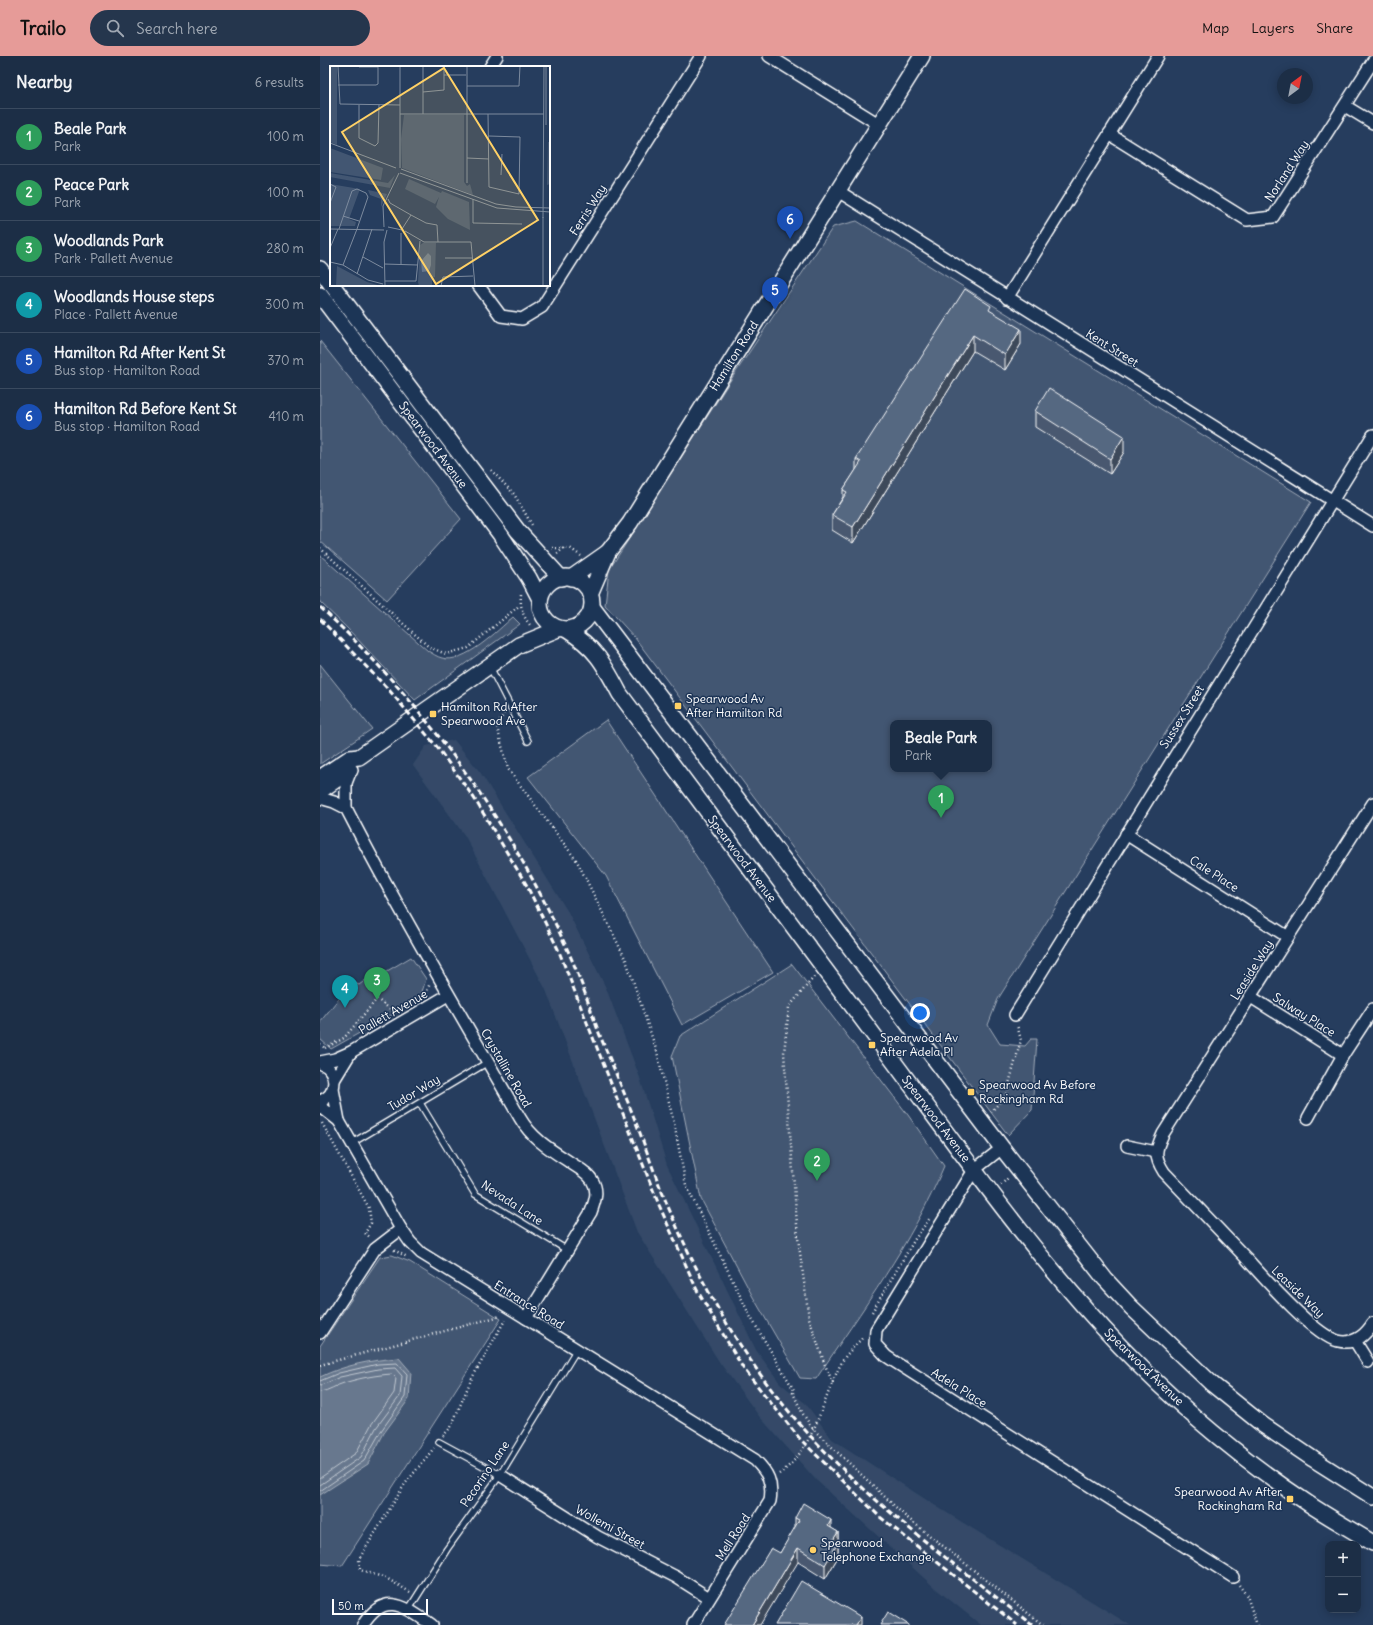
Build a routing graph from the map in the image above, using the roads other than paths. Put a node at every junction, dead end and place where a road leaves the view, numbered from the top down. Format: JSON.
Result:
{"nodes":[{"id":1,"x":497,"y":56,"type":"edge"},
{"id":2,"x":701,"y":56,"type":"edge"},
{"id":3,"x":769,"y":56,"type":"edge"},
{"id":4,"x":922,"y":56,"type":"edge"},
{"id":5,"x":1158,"y":56,"type":"edge"},
{"id":6,"x":1373,"y":61,"type":"edge"},
{"id":7,"x":491,"y":66,"type":"edge"},
{"id":8,"x":1345,"y":106,"type":"junction"},
{"id":9,"x":1373,"y":123,"type":"edge"},
{"id":10,"x":880,"y":125,"type":"junction"},
{"id":11,"x":1109,"y":134,"type":"junction"},
{"id":12,"x":838,"y":191,"type":"junction"},
{"id":13,"x":320,"y":270,"type":"edge"},
{"id":14,"x":330,"y":283,"type":"edge"},
{"id":15,"x":333,"y":286,"type":"edge"},
{"id":16,"x":479,"y":286,"type":"edge"},
{"id":17,"x":320,"y":294,"type":"edge"},
{"id":18,"x":1007,"y":298,"type":"junction"},
{"id":19,"x":1373,"y":435,"type":"edge"},
{"id":20,"x":1332,"y":500,"type":"junction"},
{"id":21,"x":1373,"y":526,"type":"edge"},
{"id":22,"x":608,"y":552,"type":"junction"},
{"id":23,"x":566,"y":578,"type":"junction"},
{"id":24,"x":540,"y":600,"type":"junction"},
{"id":25,"x":591,"y":601,"type":"junction"},
{"id":26,"x":542,"y":614,"type":"junction"},
{"id":27,"x":562,"y":629,"type":"junction"},
{"id":28,"x":519,"y":645,"type":"junction"},
{"id":29,"x":489,"y":664,"type":"junction"},
{"id":30,"x":528,"y":741,"type":"dead end"},
{"id":31,"x":355,"y":763,"type":"junction"},
{"id":32,"x":320,"y":778,"type":"edge"},
{"id":33,"x":320,"y":791,"type":"edge"},
{"id":34,"x":320,"y":798,"type":"edge"},
{"id":35,"x":1373,"y":803,"type":"edge"},
{"id":36,"x":346,"y":808,"type":"junction"},
{"id":37,"x":1126,"y":834,"type":"junction"},
{"id":38,"x":1288,"y":937,"type":"junction"},
{"id":39,"x":448,"y":995,"type":"junction"},
{"id":40,"x":1251,"y":998,"type":"junction"},
{"id":41,"x":1373,"y":1009,"type":"edge"},
{"id":42,"x":1015,"y":1015,"type":"road end"},
{"id":43,"x":351,"y":1052,"type":"junction"},
{"id":44,"x":1342,"y":1055,"type":"junction"},
{"id":45,"x":488,"y":1062,"type":"junction"},
{"id":46,"x":320,"y":1063,"type":"edge"},
{"id":47,"x":334,"y":1084,"type":"junction"},
{"id":48,"x":320,"y":1101,"type":"edge"},
{"id":49,"x":420,"y":1103,"type":"junction"},
{"id":50,"x":320,"y":1106,"type":"edge"},
{"id":51,"x":1308,"y":1118,"type":"dead end"},
{"id":52,"x":339,"y":1121,"type":"junction"},
{"id":53,"x":352,"y":1143,"type":"junction"},
{"id":54,"x":1127,"y":1146,"type":"dead end"},
{"id":55,"x":1002,"y":1148,"type":"junction"},
{"id":56,"x":1156,"y":1152,"type":"junction"},
{"id":57,"x":974,"y":1170,"type":"junction"},
{"id":58,"x":401,"y":1229,"type":"junction"},
{"id":59,"x":567,"y":1250,"type":"junction"},
{"id":60,"x":526,"y":1318,"type":"junction"},
{"id":61,"x":1373,"y":1323,"type":"edge"},
{"id":62,"x":320,"y":1333,"type":"edge"},
{"id":63,"x":1356,"y":1341,"type":"junction"},
{"id":64,"x":577,"y":1349,"type":"junction"},
{"id":65,"x":1368,"y":1362,"type":"dead end"},
{"id":66,"x":439,"y":1442,"type":"road end"},
{"id":67,"x":500,"y":1475,"type":"junction"},
{"id":68,"x":770,"y":1480,"type":"joint"},
{"id":69,"x":1373,"y":1497,"type":"edge"},
{"id":70,"x":1373,"y":1544,"type":"edge"},
{"id":71,"x":1233,"y":1577,"type":"road end"},
{"id":72,"x":709,"y":1598,"type":"junction"},
{"id":73,"x":409,"y":1609,"type":"junction"},
{"id":74,"x":363,"y":1625,"type":"edge"},
{"id":75,"x":432,"y":1625,"type":"edge"},
{"id":76,"x":692,"y":1625,"type":"edge"}],
"edges":[{"from":1,"to":7,"type":"street"},
{"from":2,"to":16,"type":"street","name":"Ferris Way"},
{"from":3,"to":10,"type":"street"},
{"from":4,"to":10,"type":"main road","name":"Hamilton Road"},
{"from":5,"to":11,"type":"street"},
{"from":6,"to":8,"type":"street","name":"Norland Way"},
{"from":8,"to":9,"type":"street"},
{"from":8,"to":11,"type":"street","name":"Norland Way"},
{"from":10,"to":12,"type":"main road","name":"Hamilton Road"},
{"from":11,"to":18,"type":"street"},
{"from":12,"to":18,"type":"street","name":"Kent Street"},
{"from":12,"to":22,"type":"main road","name":"Hamilton Road"},
{"from":13,"to":14,"type":"main road","name":"Spearwood Avenue"},
{"from":15,"to":23,"type":"main road","name":"Spearwood Avenue"},
{"from":17,"to":24,"type":"main road","name":"Spearwood Avenue"},
{"from":18,"to":20,"type":"street","name":"Kent Street"},
{"from":19,"to":20,"type":"street","name":"Sussex Street"},
{"from":20,"to":21,"type":"street","name":"Kent Street"},
{"from":20,"to":37,"type":"street","name":"Sussex Street"},
{"from":22,"to":23,"type":"main road","name":"Hamilton Road"},
{"from":22,"to":25,"type":"main road","name":"Hamilton Road"},
{"from":23,"to":24,"type":"main road"},
{"from":23,"to":25,"type":"main road"},
{"from":24,"to":26,"type":"main road"},
{"from":25,"to":27,"type":"main road"},
{"from":25,"to":55,"type":"main road"},
{"from":26,"to":27,"type":"main road"},
{"from":26,"to":28,"type":"main road"},
{"from":27,"to":28,"type":"main road"},
{"from":27,"to":57,"type":"main road","name":"Spearwood Avenue"},
{"from":28,"to":29,"type":"main road"},
{"from":29,"to":30,"type":"lane"},
{"from":29,"to":31,"type":"main road"},
{"from":31,"to":32,"type":"main road"},
{"from":31,"to":33,"type":"main road"},
{"from":31,"to":36,"type":"street","name":"Crystalline Road"},
{"from":34,"to":36,"type":"street"},
{"from":35,"to":38,"type":"street","name":"Leaside Way"},
{"from":36,"to":39,"type":"street","name":"Crystalline Road"},
{"from":37,"to":38,"type":"street","name":"Cale Place"},
{"from":37,"to":42,"type":"street","name":"Sussex Street"},
{"from":38,"to":40,"type":"street","name":"Leaside Way"},
{"from":39,"to":43,"type":"street","name":"Pallett Avenue"},
{"from":39,"to":45,"type":"street","name":"Crystalline Road"},
{"from":40,"to":44,"type":"street","name":"Salway Place"},
{"from":40,"to":56,"type":"street","name":"Leaside Way"},
{"from":41,"to":44,"type":"street"},
{"from":43,"to":46,"type":"street","name":"Pallett Avenue"},
{"from":43,"to":47,"type":"street","name":"Pallett Avenue"},
{"from":44,"to":51,"type":"street"},
{"from":45,"to":49,"type":"lane","name":"Tudor Way"},
{"from":45,"to":59,"type":"street","name":"Crystalline Road"},
{"from":46,"to":47,"type":"street"},
{"from":47,"to":48,"type":"street","name":"Pallett Avenue"},
{"from":47,"to":52,"type":"street","name":"Entrance Road"},
{"from":49,"to":53,"type":"lane","name":"Tudor Way"},
{"from":49,"to":59,"type":"lane","name":"Nevada Lane"},
{"from":50,"to":52,"type":"street","name":"Entrance Road"},
{"from":52,"to":53,"type":"street","name":"Entrance Road"},
{"from":53,"to":58,"type":"street","name":"Entrance Road"},
{"from":54,"to":56,"type":"street"},
{"from":55,"to":57,"type":"street"},
{"from":55,"to":69,"type":"main road"},
{"from":56,"to":63,"type":"street","name":"Leaside Way"},
{"from":57,"to":70,"type":"main road","name":"Spearwood Avenue"},
{"from":57,"to":71,"type":"street","name":"Adela Place"},
{"from":58,"to":60,"type":"street","name":"Entrance Road"},
{"from":58,"to":62,"type":"street"},
{"from":59,"to":60,"type":"street","name":"Crystalline Road"},
{"from":60,"to":64,"type":"street","name":"Entrance Road"},
{"from":61,"to":63,"type":"street"},
{"from":63,"to":65,"type":"street"},
{"from":64,"to":67,"type":"lane","name":"Pecorino Lane"},
{"from":64,"to":68,"type":"street","name":"Entrance Road"},
{"from":66,"to":67,"type":"lane"},
{"from":67,"to":72,"type":"street","name":"Wollemi Street"},
{"from":67,"to":73,"type":"lane","name":"Pecorino Lane"},
{"from":68,"to":72,"type":"street","name":"Mell Road"},
{"from":72,"to":76,"type":"street","name":"Mell Road"},
{"from":73,"to":74,"type":"street"},
{"from":73,"to":75,"type":"street"}]}
